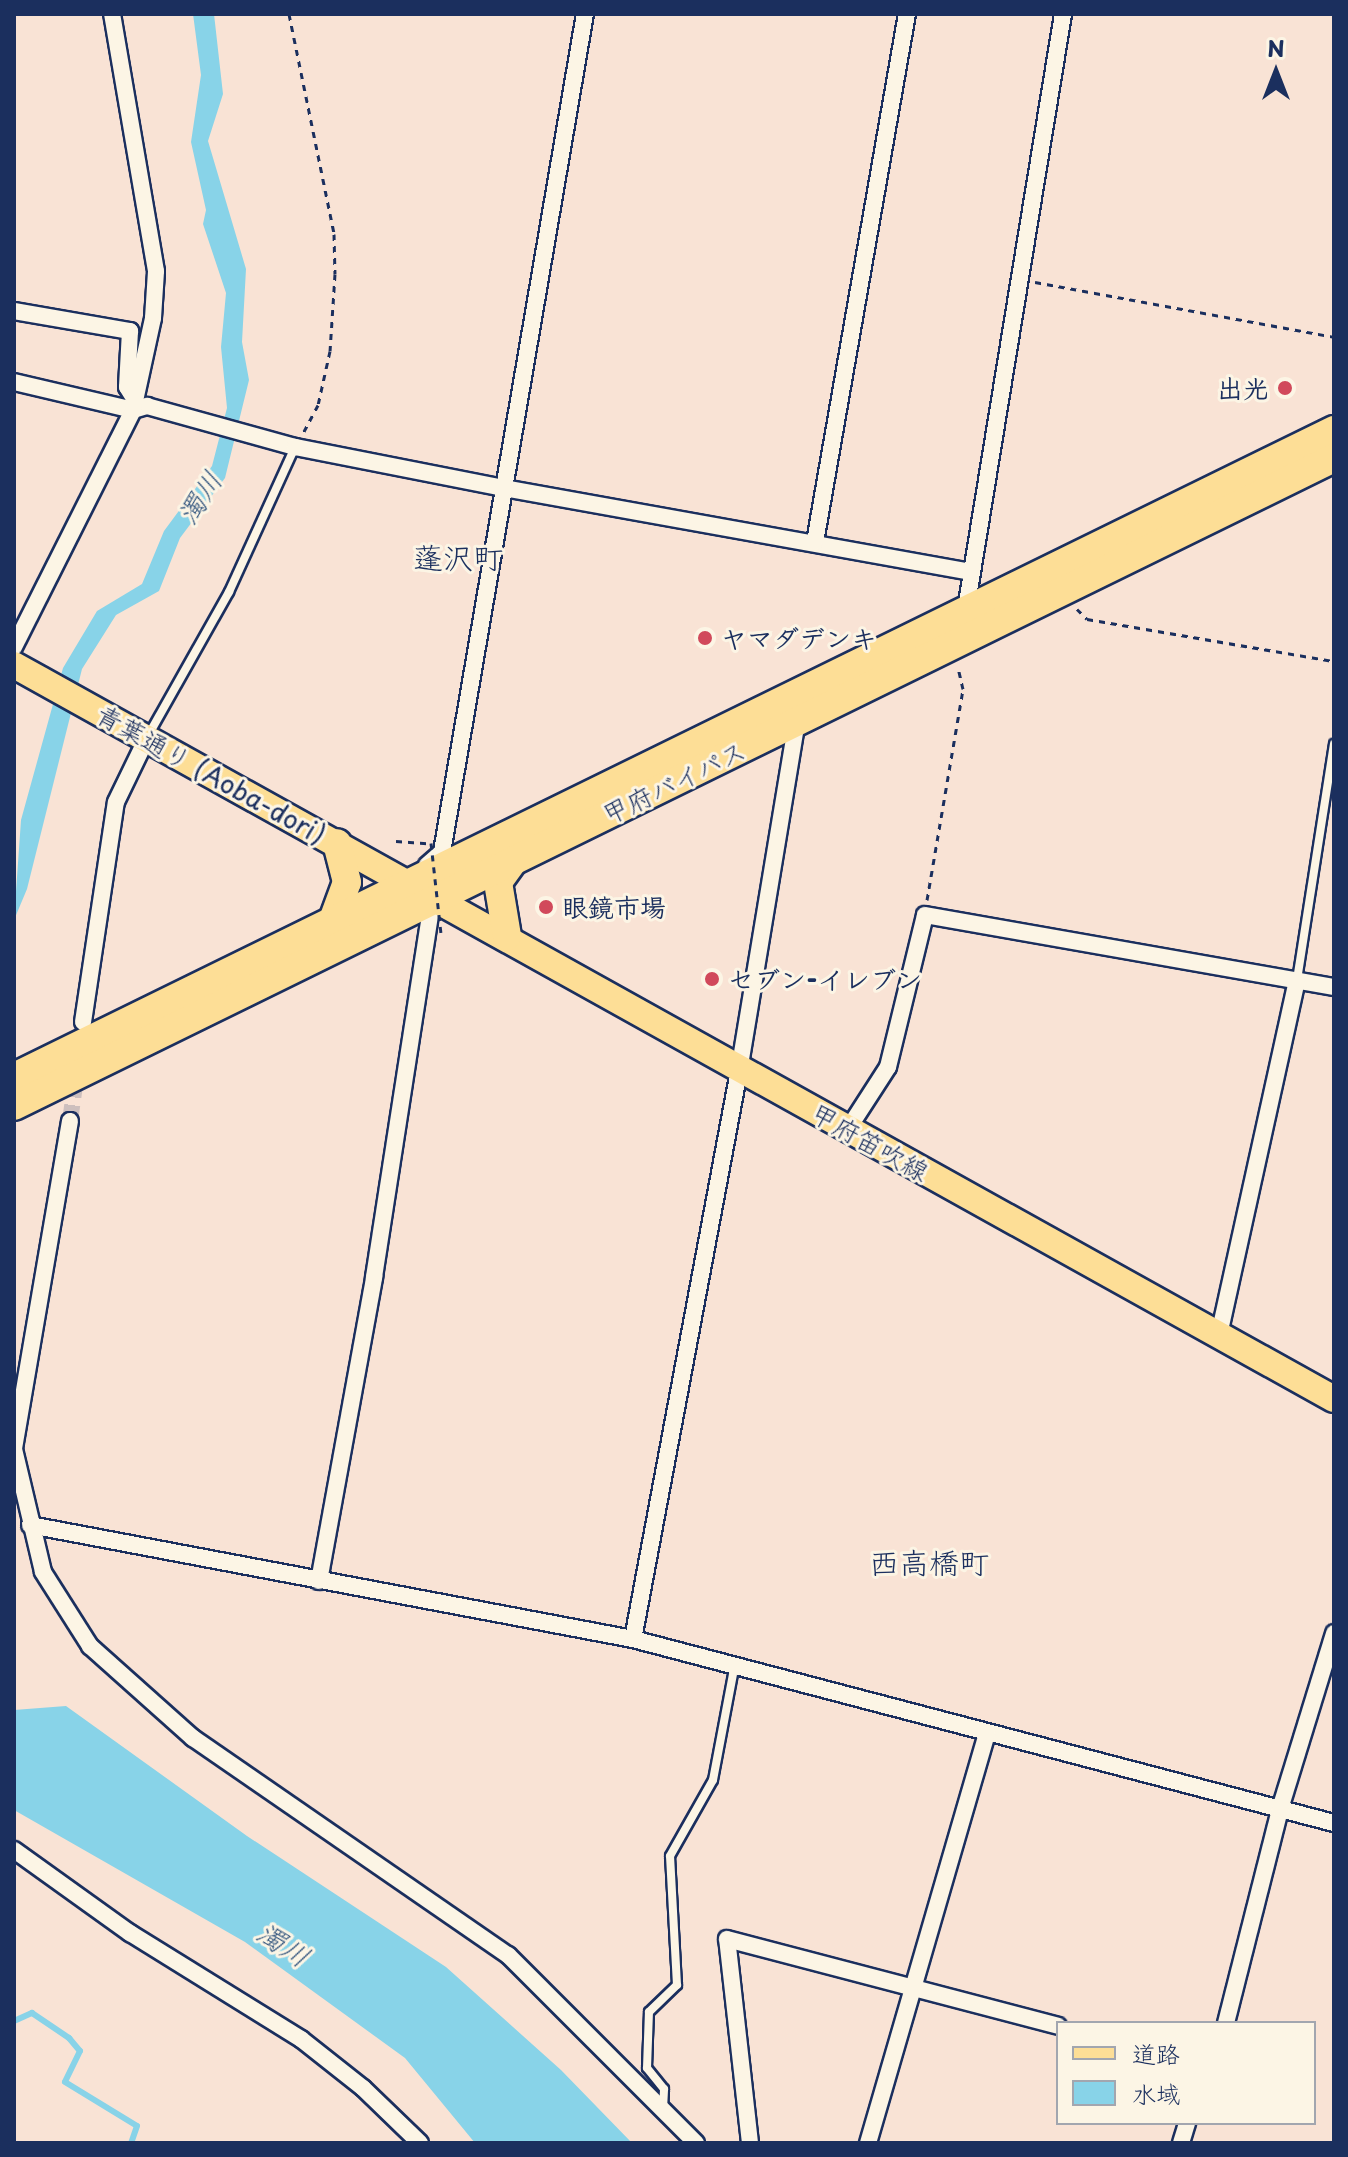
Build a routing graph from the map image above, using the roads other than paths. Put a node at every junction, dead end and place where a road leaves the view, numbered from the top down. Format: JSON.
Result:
{"nodes":[{"id":1,"x":112,"y":14,"type":"edge"},
{"id":2,"x":585,"y":14,"type":"edge"},
{"id":3,"x":907,"y":14,"type":"edge"},
{"id":4,"x":1063,"y":14,"type":"edge"},
{"id":5,"x":14,"y":313,"type":"edge"},
{"id":6,"x":14,"y":382,"type":"edge"},
{"id":7,"x":138,"y":405,"type":"junction"},
{"id":8,"x":1334,"y":430,"type":"edge"},
{"id":9,"x":289,"y":444,"type":"junction"},
{"id":10,"x":1334,"y":458,"type":"edge"},
{"id":11,"x":504,"y":488,"type":"junction"},
{"id":12,"x":815,"y":542,"type":"junction"},
{"id":13,"x":969,"y":572,"type":"junction"},
{"id":14,"x":965,"y":623,"type":"junction"},
{"id":15,"x":14,"y":647,"type":"edge"},
{"id":16,"x":14,"y":665,"type":"edge"},
{"id":17,"x":797,"y":721,"type":"junction"},
{"id":18,"x":143,"y":738,"type":"junction"},
{"id":19,"x":1334,"y":744,"type":"edge"},
{"id":20,"x":337,"y":843,"type":"junction"},
{"id":21,"x":512,"y":863,"type":"junction"},
{"id":22,"x":408,"y":883,"type":"junction"},
{"id":23,"x":433,"y":898,"type":"junction"},
{"id":24,"x":333,"y":920,"type":"junction"},
{"id":25,"x":507,"y":936,"type":"junction"},
{"id":26,"x":1297,"y":980,"type":"junction"},
{"id":27,"x":1334,"y":987,"type":"edge"},
{"id":28,"x":83,"y":1022,"type":"dead end"},
{"id":29,"x":739,"y":1071,"type":"junction"},
{"id":30,"x":21,"y":1088,"type":"edge"},
{"id":31,"x":70,"y":1121,"type":"tunnel mouth"},
{"id":32,"x":848,"y":1129,"type":"junction"},
{"id":33,"x":1219,"y":1335,"type":"junction"},
{"id":34,"x":1334,"y":1399,"type":"edge"},
{"id":35,"x":30,"y":1525,"type":"junction"},
{"id":36,"x":319,"y":1581,"type":"junction"},
{"id":37,"x":1334,"y":1633,"type":"edge"},
{"id":38,"x":633,"y":1639,"type":"junction"},
{"id":39,"x":735,"y":1663,"type":"junction"},
{"id":40,"x":987,"y":1733,"type":"junction"},
{"id":41,"x":1280,"y":1809,"type":"junction"},
{"id":42,"x":1334,"y":1823,"type":"edge"},
{"id":43,"x":14,"y":1850,"type":"edge"},
{"id":44,"x":912,"y":1988,"type":"junction"},
{"id":45,"x":1227,"y":2021,"type":"edge"},
{"id":46,"x":1056,"y":2025,"type":"edge"},
{"id":47,"x":663,"y":2109,"type":"junction"},
{"id":48,"x":420,"y":2143,"type":"edge"},
{"id":49,"x":696,"y":2143,"type":"edge"},
{"id":50,"x":750,"y":2143,"type":"edge"},
{"id":51,"x":868,"y":2143,"type":"edge"}],
"edges":[{"from":1,"to":7,"type":"street"},
{"from":2,"to":11,"type":"street"},
{"from":3,"to":12,"type":"street"},
{"from":4,"to":13,"type":"street"},
{"from":5,"to":7,"type":"street"},
{"from":6,"to":7,"type":"street"},
{"from":7,"to":9,"type":"street"},
{"from":7,"to":15,"type":"street"},
{"from":8,"to":14,"type":"highway","name":"甲府バイパス"},
{"from":9,"to":11,"type":"street"},
{"from":9,"to":18,"type":"lane"},
{"from":10,"to":14,"type":"highway","name":"甲府バイパス"},
{"from":11,"to":12,"type":"street"},
{"from":11,"to":22,"type":"street"},
{"from":12,"to":13,"type":"street"},
{"from":13,"to":14,"type":"street"},
{"from":14,"to":17,"type":"highway","name":"甲府バイパス"},
{"from":14,"to":22,"type":"highway","name":"甲府バイパス"},
{"from":16,"to":18,"type":"main road","name":"青葉通り (Aoba-dori)"},
{"from":17,"to":21,"type":"highway","name":"甲府バイパス"},
{"from":17,"to":29,"type":"street"},
{"from":18,"to":20,"type":"main road","name":"青葉通り (Aoba-dori)"},
{"from":18,"to":28,"type":"street"},
{"from":19,"to":26,"type":"lane"},
{"from":20,"to":22,"type":"main road","name":"青葉通り (Aoba-dori)"},
{"from":20,"to":24,"type":"highway"},
{"from":21,"to":23,"type":"highway","name":"甲府バイパス"},
{"from":21,"to":25,"type":"highway"},
{"from":22,"to":23,"type":"main road","name":"甲府笛吹線"},
{"from":22,"to":24,"type":"highway","name":"甲府バイパス"},
{"from":23,"to":25,"type":"main road","name":"甲府笛吹線"},
{"from":23,"to":30,"type":"highway","name":"甲府バイパス"},
{"from":23,"to":36,"type":"street"},
{"from":24,"to":30,"type":"highway","name":"甲府バイパス"},
{"from":25,"to":29,"type":"main road","name":"甲府笛吹線"},
{"from":26,"to":27,"type":"street"},
{"from":26,"to":32,"type":"street"},
{"from":26,"to":33,"type":"street"},
{"from":29,"to":32,"type":"main road","name":"甲府笛吹線"},
{"from":29,"to":38,"type":"street"},
{"from":31,"to":35,"type":"street"},
{"from":32,"to":33,"type":"main road","name":"甲府笛吹線"},
{"from":33,"to":34,"type":"main road","name":"甲府笛吹線"},
{"from":35,"to":36,"type":"street"},
{"from":35,"to":47,"type":"street"},
{"from":36,"to":38,"type":"street"},
{"from":37,"to":41,"type":"street"},
{"from":38,"to":39,"type":"street"},
{"from":39,"to":40,"type":"street"},
{"from":39,"to":47,"type":"lane"},
{"from":40,"to":41,"type":"street"},
{"from":40,"to":44,"type":"street"},
{"from":41,"to":42,"type":"street"},
{"from":41,"to":45,"type":"street"},
{"from":43,"to":48,"type":"street"},
{"from":44,"to":46,"type":"street"},
{"from":44,"to":50,"type":"street"},
{"from":44,"to":51,"type":"street"},
{"from":47,"to":49,"type":"street"}]}
